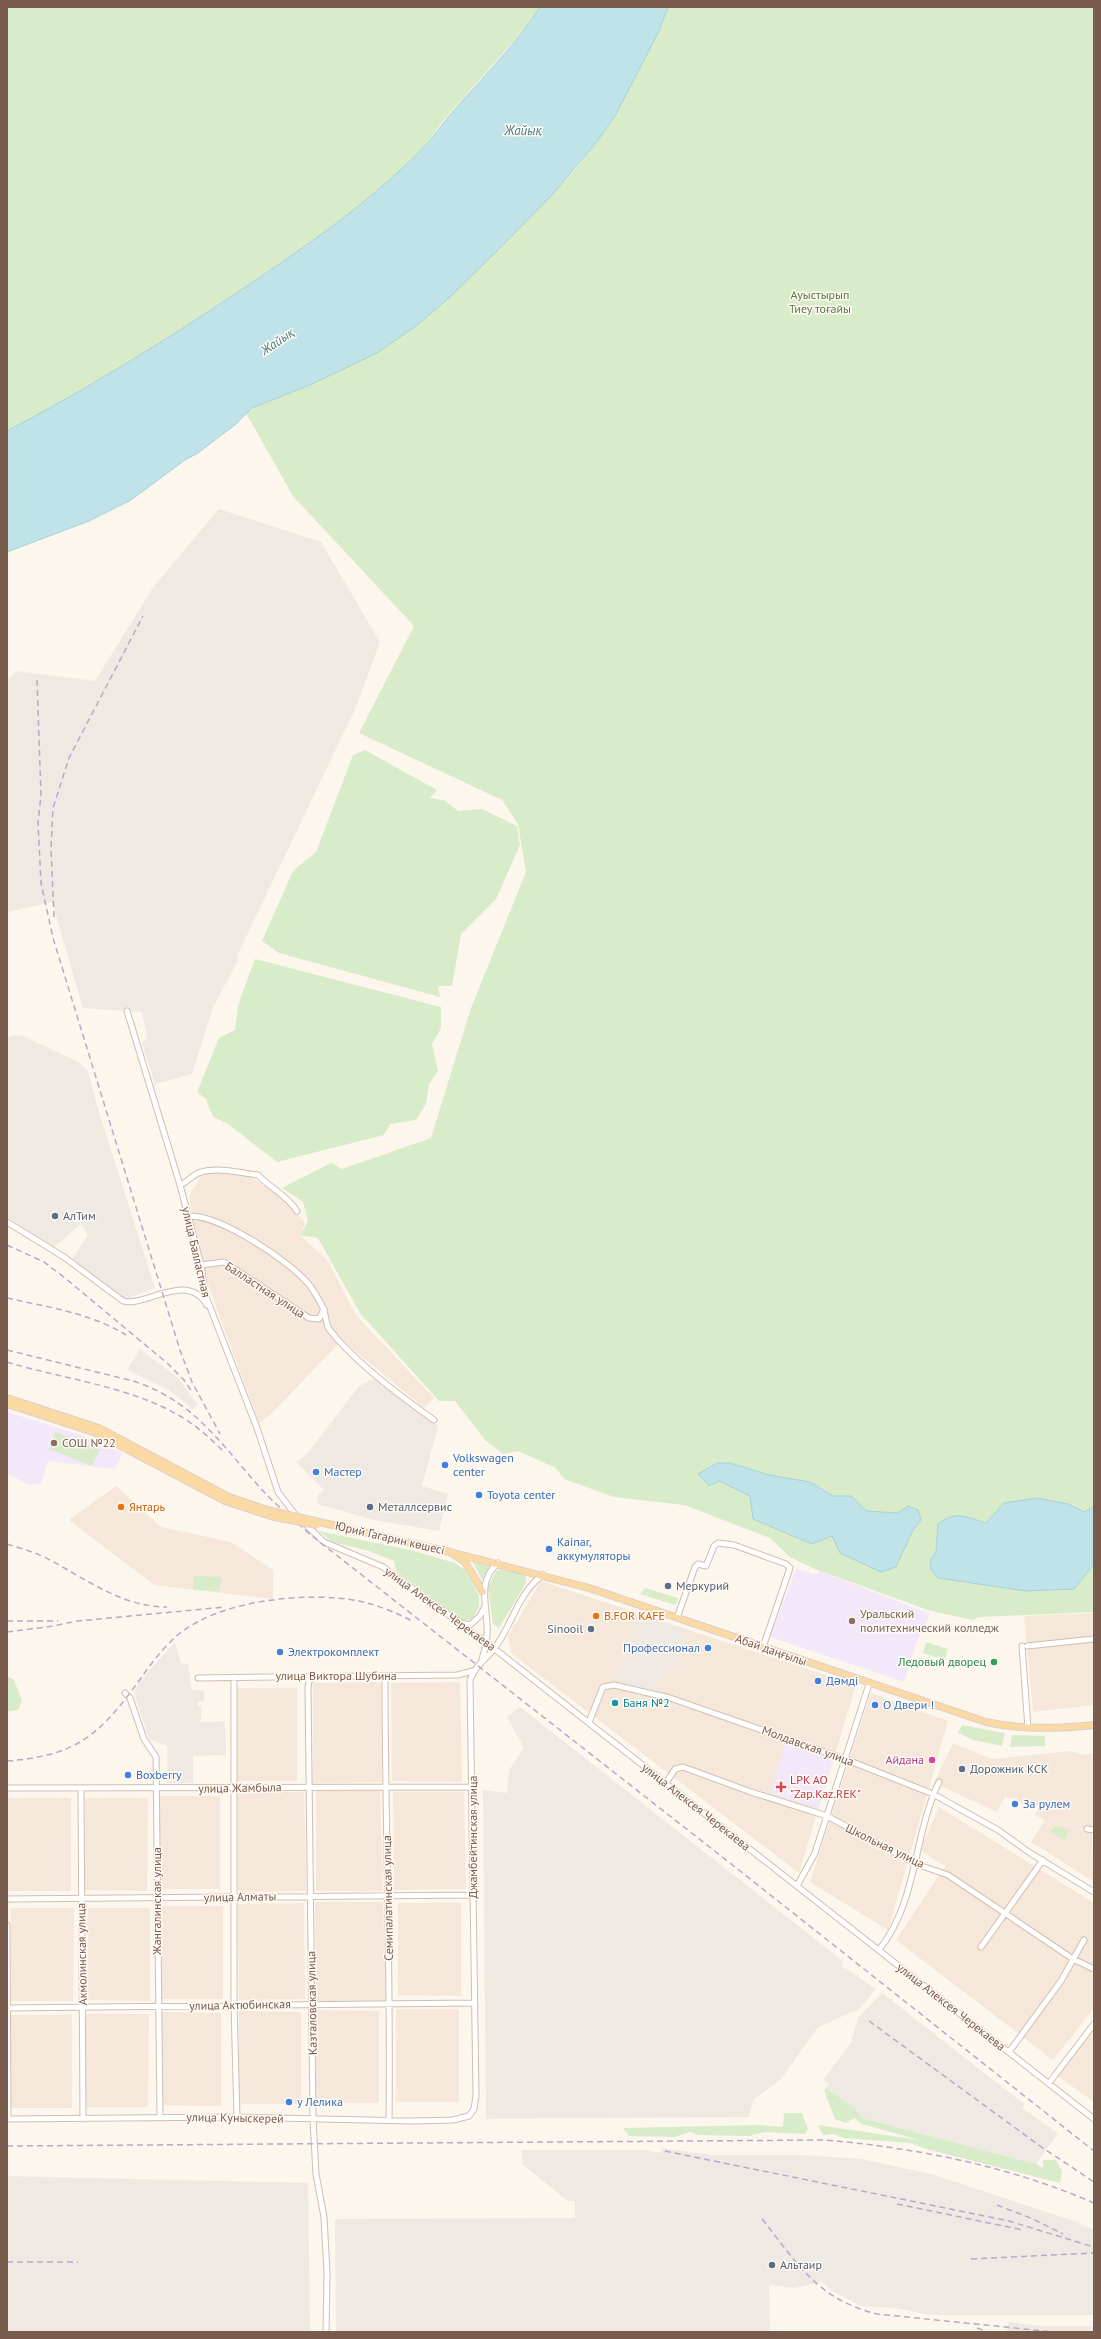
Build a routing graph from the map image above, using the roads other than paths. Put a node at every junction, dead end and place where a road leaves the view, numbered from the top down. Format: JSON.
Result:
{"nodes":[{"id":1,"x":127,"y":1010,"type":"dead end"},
{"id":2,"x":180,"y":1185,"type":"junction"},
{"id":3,"x":297,"y":1211,"type":"dead end"},
{"id":4,"x":188,"y":1216,"type":"junction"},
{"id":5,"x":7,"y":1222,"type":"edge"},
{"id":6,"x":201,"y":1265,"type":"junction"},
{"id":7,"x":324,"y":1309,"type":"junction"},
{"id":8,"x":213,"y":1314,"type":"junction"},
{"id":9,"x":7,"y":1398,"type":"edge"},
{"id":10,"x":7,"y":1404,"type":"edge"},
{"id":11,"x":434,"y":1420,"type":"dead end"},
{"id":12,"x":290,"y":1510,"type":"joint"},
{"id":13,"x":450,"y":1552,"type":"junction"},
{"id":14,"x":498,"y":1563,"type":"junction"},
{"id":15,"x":544,"y":1574,"type":"junction"},
{"id":16,"x":483,"y":1592,"type":"junction"},
{"id":17,"x":485,"y":1605,"type":"junction"},
{"id":18,"x":677,"y":1618,"type":"junction"},
{"id":19,"x":458,"y":1623,"type":"junction"},
{"id":20,"x":1094,"y":1640,"type":"edge"},
{"id":21,"x":487,"y":1643,"type":"junction"},
{"id":22,"x":763,"y":1647,"type":"junction"},
{"id":23,"x":494,"y":1649,"type":"junction"},
{"id":24,"x":482,"y":1659,"type":"junction"},
{"id":25,"x":473,"y":1671,"type":"junction"},
{"id":26,"x":315,"y":1676,"type":"junction"},
{"id":27,"x":385,"y":1676,"type":"junction"},
{"id":28,"x":234,"y":1677,"type":"junction"},
{"id":29,"x":198,"y":1678,"type":"dead end"},
{"id":30,"x":869,"y":1684,"type":"junction"},
{"id":31,"x":125,"y":1693,"type":"dead end"},
{"id":32,"x":589,"y":1722,"type":"junction"},
{"id":33,"x":1094,"y":1725,"type":"edge"},
{"id":34,"x":1028,"y":1728,"type":"junction"},
{"id":35,"x":845,"y":1759,"type":"junction"},
{"id":36,"x":939,"y":1782,"type":"dead end"},
{"id":37,"x":666,"y":1784,"type":"junction"},
{"id":38,"x":385,"y":1787,"type":"junction"},
{"id":39,"x":473,"y":1787,"type":"junction"},
{"id":40,"x":7,"y":1788,"type":"edge"},
{"id":41,"x":309,"y":1788,"type":"junction"},
{"id":42,"x":81,"y":1789,"type":"junction"},
{"id":43,"x":157,"y":1789,"type":"junction"},
{"id":44,"x":233,"y":1789,"type":"junction"},
{"id":45,"x":933,"y":1794,"type":"junction"},
{"id":46,"x":827,"y":1816,"type":"junction"},
{"id":47,"x":1087,"y":1829,"type":"dead end"},
{"id":48,"x":1094,"y":1830,"type":"edge"},
{"id":49,"x":1043,"y":1860,"type":"junction"},
{"id":50,"x":916,"y":1864,"type":"junction"},
{"id":51,"x":797,"y":1886,"type":"junction"},
{"id":52,"x":1094,"y":1892,"type":"edge"},
{"id":53,"x":473,"y":1895,"type":"junction"},
{"id":54,"x":310,"y":1896,"type":"junction"},
{"id":55,"x":388,"y":1896,"type":"junction"},
{"id":56,"x":7,"y":1898,"type":"edge"},
{"id":57,"x":81,"y":1898,"type":"junction"},
{"id":58,"x":157,"y":1898,"type":"junction"},
{"id":59,"x":234,"y":1898,"type":"junction"},
{"id":60,"x":1004,"y":1913,"type":"junction"},
{"id":61,"x":7,"y":1925,"type":"edge"},
{"id":62,"x":1084,"y":1940,"type":"dead end"},
{"id":63,"x":981,"y":1947,"type":"dead end"},
{"id":64,"x":878,"y":1950,"type":"junction"},
{"id":65,"x":1073,"y":1960,"type":"junction"},
{"id":66,"x":1094,"y":1969,"type":"edge"},
{"id":67,"x":474,"y":2003,"type":"junction"},
{"id":68,"x":391,"y":2004,"type":"junction"},
{"id":69,"x":234,"y":2005,"type":"junction"},
{"id":70,"x":312,"y":2005,"type":"junction"},
{"id":71,"x":158,"y":2006,"type":"junction"},
{"id":72,"x":83,"y":2007,"type":"junction"},
{"id":73,"x":8,"y":2008,"type":"edge"},
{"id":74,"x":1094,"y":2024,"type":"edge"},
{"id":75,"x":1009,"y":2052,"type":"junction"},
{"id":76,"x":1049,"y":2083,"type":"junction"},
{"id":77,"x":237,"y":2117,"type":"junction"},
{"id":78,"x":160,"y":2118,"type":"junction"},
{"id":79,"x":83,"y":2119,"type":"junction"},
{"id":80,"x":313,"y":2119,"type":"junction"},
{"id":81,"x":464,"y":2119,"type":"joint"},
{"id":82,"x":1094,"y":2119,"type":"edge"},
{"id":83,"x":8,"y":2120,"type":"edge"},
{"id":84,"x":389,"y":2120,"type":"junction"},
{"id":85,"x":326,"y":2332,"type":"edge"}],
"edges":[{"from":1,"to":2,"type":"street","name":"улица Балластная"},
{"from":2,"to":3,"type":"street"},
{"from":2,"to":4,"type":"street","name":"улица Балластная"},
{"from":4,"to":6,"type":"street","name":"улица Балластная"},
{"from":4,"to":7,"type":"street"},
{"from":5,"to":8,"type":"street"},
{"from":6,"to":7,"type":"street","name":"Балластная улица"},
{"from":6,"to":8,"type":"street","name":"улица Балластная"},
{"from":7,"to":11,"type":"street"},
{"from":8,"to":12,"type":"street","name":"улица Балластная"},
{"from":9,"to":13,"type":"main road","name":"Юрий Гагарин көшесі","bridge":true},
{"from":10,"to":13,"type":"main road","name":"Юрий Гагарин көшесі","bridge":true},
{"from":12,"to":19,"type":"street","name":"улица Алексея Черекаева"},
{"from":13,"to":14,"type":"main road","name":"Абай даңғылы"},
{"from":13,"to":16,"type":"main road"},
{"from":14,"to":15,"type":"main road","name":"Абай даңғылы"},
{"from":14,"to":16,"type":"street"},
{"from":15,"to":18,"type":"main road","name":"Абай даңғылы"},
{"from":15,"to":23,"type":"street","name":"Джамбейтинская улица"},
{"from":16,"to":17,"type":"street"},
{"from":17,"to":19,"type":"street"},
{"from":17,"to":21,"type":"street"},
{"from":18,"to":22,"type":"main road","name":"Абай даңғылы"},
{"from":18,"to":22,"type":"street"},
{"from":19,"to":21,"type":"street","name":"улица Алексея Черекаева"},
{"from":20,"to":34,"type":"street"},
{"from":21,"to":23,"type":"street","name":"улица Алексея Черекаева"},
{"from":21,"to":24,"type":"street"},
{"from":22,"to":30,"type":"main road","name":"Абай даңғылы"},
{"from":23,"to":24,"type":"street","name":"Джамбейтинская улица"},
{"from":23,"to":32,"type":"street","name":"улица Алексея Черекаева"},
{"from":24,"to":25,"type":"street","name":"Джамбейтинская улица"},
{"from":25,"to":27,"type":"street","name":"улица Виктора Шубина"},
{"from":25,"to":39,"type":"street","name":"Джамбейтинская улица"},
{"from":26,"to":27,"type":"street","name":"улица Виктора Шубина"},
{"from":26,"to":28,"type":"street","name":"улица Виктора Шубина"},
{"from":26,"to":41,"type":"street","name":"Казталовская улица"},
{"from":27,"to":38,"type":"street","name":"Семипалатинская улица"},
{"from":28,"to":29,"type":"street","name":"улица Виктора Шубина"},
{"from":28,"to":44,"type":"street"},
{"from":30,"to":34,"type":"main road","name":"Абай даңғылы"},
{"from":30,"to":35,"type":"street"},
{"from":31,"to":43,"type":"street","name":"Жангалинская улица"},
{"from":32,"to":35,"type":"street","name":"Молдавская улица"},
{"from":32,"to":37,"type":"street","name":"улица Алексея Черекаева"},
{"from":33,"to":34,"type":"main road","name":"Абай даңғылы"},
{"from":35,"to":45,"type":"street","name":"Молдавская улица"},
{"from":35,"to":46,"type":"street"},
{"from":36,"to":45,"type":"street"},
{"from":37,"to":46,"type":"street","name":"Школьная улица"},
{"from":37,"to":51,"type":"street","name":"улица Алексея Черекаева"},
{"from":38,"to":39,"type":"street","name":"улица Жамбыла"},
{"from":38,"to":41,"type":"street","name":"улица Жамбыла"},
{"from":38,"to":55,"type":"street","name":"Семипалатинская улица"},
{"from":39,"to":53,"type":"street","name":"Джамбейтинская улица"},
{"from":40,"to":42,"type":"street","name":"улица Жамбыла"},
{"from":41,"to":44,"type":"street","name":"улица Жамбыла"},
{"from":41,"to":54,"type":"street","name":"Казталовская улица"},
{"from":42,"to":43,"type":"street","name":"улица Жамбыла"},
{"from":42,"to":57,"type":"street","name":"Акмолинская улица"},
{"from":43,"to":44,"type":"street","name":"улица Жамбыла"},
{"from":43,"to":58,"type":"street","name":"Жангалинская улица"},
{"from":44,"to":59,"type":"street"},
{"from":45,"to":49,"type":"street","name":"Молдавская улица"},
{"from":45,"to":50,"type":"street"},
{"from":46,"to":50,"type":"street","name":"Школьная улица"},
{"from":46,"to":51,"type":"street"},
{"from":47,"to":48,"type":"street"},
{"from":49,"to":52,"type":"street","name":"Молдавская улица"},
{"from":49,"to":60,"type":"street"},
{"from":50,"to":60,"type":"street","name":"Школьная улица"},
{"from":50,"to":64,"type":"street"},
{"from":51,"to":64,"type":"street","name":"улица Алексея Черекаева"},
{"from":53,"to":55,"type":"street","name":"улица Алматы"},
{"from":53,"to":67,"type":"street","name":"Джамбейтинская улица"},
{"from":54,"to":55,"type":"street","name":"улица Алматы"},
{"from":54,"to":59,"type":"street","name":"улица Алматы"},
{"from":54,"to":70,"type":"street","name":"Казталовская улица"},
{"from":55,"to":68,"type":"street","name":"Семипалатинская улица"},
{"from":56,"to":57,"type":"street","name":"улица Алматы"},
{"from":57,"to":58,"type":"street","name":"улица Алматы"},
{"from":57,"to":72,"type":"street","name":"Акмолинская улица"},
{"from":58,"to":59,"type":"street","name":"улица Алматы"},
{"from":58,"to":71,"type":"street","name":"Жангалинская улица"},
{"from":59,"to":69,"type":"street"},
{"from":60,"to":63,"type":"street"},
{"from":60,"to":65,"type":"street","name":"Школьная улица"},
{"from":61,"to":73,"type":"street"},
{"from":62,"to":65,"type":"street"},
{"from":64,"to":75,"type":"street","name":"улица Алексея Черекаева"},
{"from":65,"to":66,"type":"street","name":"Школьная улица"},
{"from":65,"to":75,"type":"street"},
{"from":67,"to":68,"type":"street","name":"улица Актюбинская"},
{"from":67,"to":81,"type":"street","name":"Джамбейтинская улица"},
{"from":68,"to":70,"type":"street","name":"улица Актюбинская"},
{"from":68,"to":84,"type":"street","name":"Семипалатинская улица"},
{"from":69,"to":70,"type":"street","name":"улица Актюбинская"},
{"from":69,"to":71,"type":"street","name":"улица Актюбинская"},
{"from":69,"to":77,"type":"street"},
{"from":70,"to":80,"type":"street","name":"Казталовская улица"},
{"from":71,"to":72,"type":"street","name":"улица Актюбинская"},
{"from":71,"to":78,"type":"street","name":"Жангалинская улица"},
{"from":72,"to":73,"type":"street","name":"улица Актюбинская"},
{"from":72,"to":79,"type":"street","name":"Акмолинская улица"},
{"from":73,"to":83,"type":"street"},
{"from":74,"to":76,"type":"street"},
{"from":75,"to":76,"type":"street","name":"улица Алексея Черекаева"},
{"from":76,"to":82,"type":"street","name":"улица Алексея Черекаева"},
{"from":77,"to":78,"type":"street","name":"улица Куныскерей"},
{"from":77,"to":80,"type":"street","name":"улица Куныскерей"},
{"from":78,"to":79,"type":"street","name":"улица Куныскерей"},
{"from":79,"to":83,"type":"street","name":"улица Куныскерей"},
{"from":80,"to":84,"type":"street","name":"улица Куныскерей"},
{"from":80,"to":85,"type":"street","name":"Казталовская улица"},
{"from":81,"to":84,"type":"street","name":"улица Куныскерей"}]}
